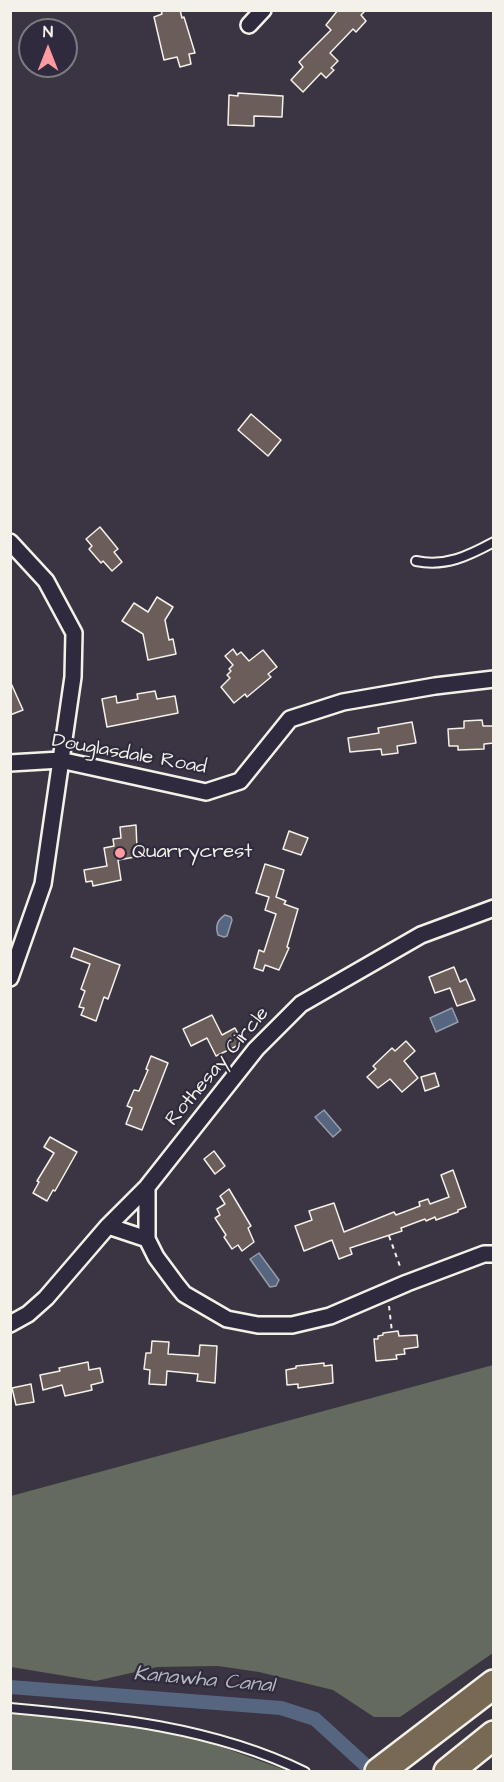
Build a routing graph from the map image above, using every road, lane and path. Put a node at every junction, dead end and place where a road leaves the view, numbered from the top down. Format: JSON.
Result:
{"nodes":[{"id":1,"x":263,"y":10,"type":"edge"},
{"id":2,"x":249,"y":25,"type":"dead end"},
{"id":3,"x":10,"y":542,"type":"edge"},
{"id":4,"x":494,"y":542,"type":"edge"},
{"id":5,"x":416,"y":561,"type":"dead end"},
{"id":6,"x":494,"y":679,"type":"edge"},
{"id":7,"x":60,"y":760,"type":"junction"},
{"id":8,"x":10,"y":763,"type":"edge"},
{"id":9,"x":494,"y":908,"type":"edge"},
{"id":10,"x":10,"y":978,"type":"edge"},
{"id":11,"x":147,"y":1187,"type":"junction"},
{"id":12,"x":108,"y":1226,"type":"junction"},
{"id":13,"x":389,"y":1236,"type":"dead end"},
{"id":14,"x":147,"y":1239,"type":"junction"},
{"id":15,"x":494,"y":1254,"type":"edge"},
{"id":16,"x":406,"y":1283,"type":"junction"},
{"id":17,"x":387,"y":1292,"type":"junction"},
{"id":18,"x":10,"y":1324,"type":"edge"},
{"id":19,"x":392,"y":1332,"type":"dead end"},
{"id":20,"x":494,"y":1684,"type":"edge"},
{"id":21,"x":10,"y":1708,"type":"edge"},
{"id":22,"x":494,"y":1736,"type":"edge"},
{"id":23,"x":456,"y":1766,"type":"edge"},
{"id":24,"x":305,"y":1772,"type":"edge"},
{"id":25,"x":379,"y":1772,"type":"edge"}],
"edges":[{"from":1,"to":2,"type":"street"},
{"from":3,"to":7,"type":"street"},
{"from":4,"to":5,"type":"lane"},
{"from":6,"to":7,"type":"street","name":"Douglasdale Road"},
{"from":7,"to":8,"type":"street","name":"Douglasdale Road"},
{"from":7,"to":10,"type":"street"},
{"from":9,"to":11,"type":"street","name":"Rothesay Circle"},
{"from":11,"to":12,"type":"street","name":"Rothesay Circle"},
{"from":11,"to":14,"type":"street"},
{"from":12,"to":14,"type":"street"},
{"from":12,"to":18,"type":"street","name":"Rothesay Circle"},
{"from":13,"to":16,"type":"path"},
{"from":14,"to":17,"type":"street"},
{"from":15,"to":16,"type":"street"},
{"from":16,"to":17,"type":"street"},
{"from":17,"to":19,"type":"path"},
{"from":20,"to":25,"type":"highway"},
{"from":21,"to":24,"type":"lane"},
{"from":22,"to":23,"type":"highway"}]}
